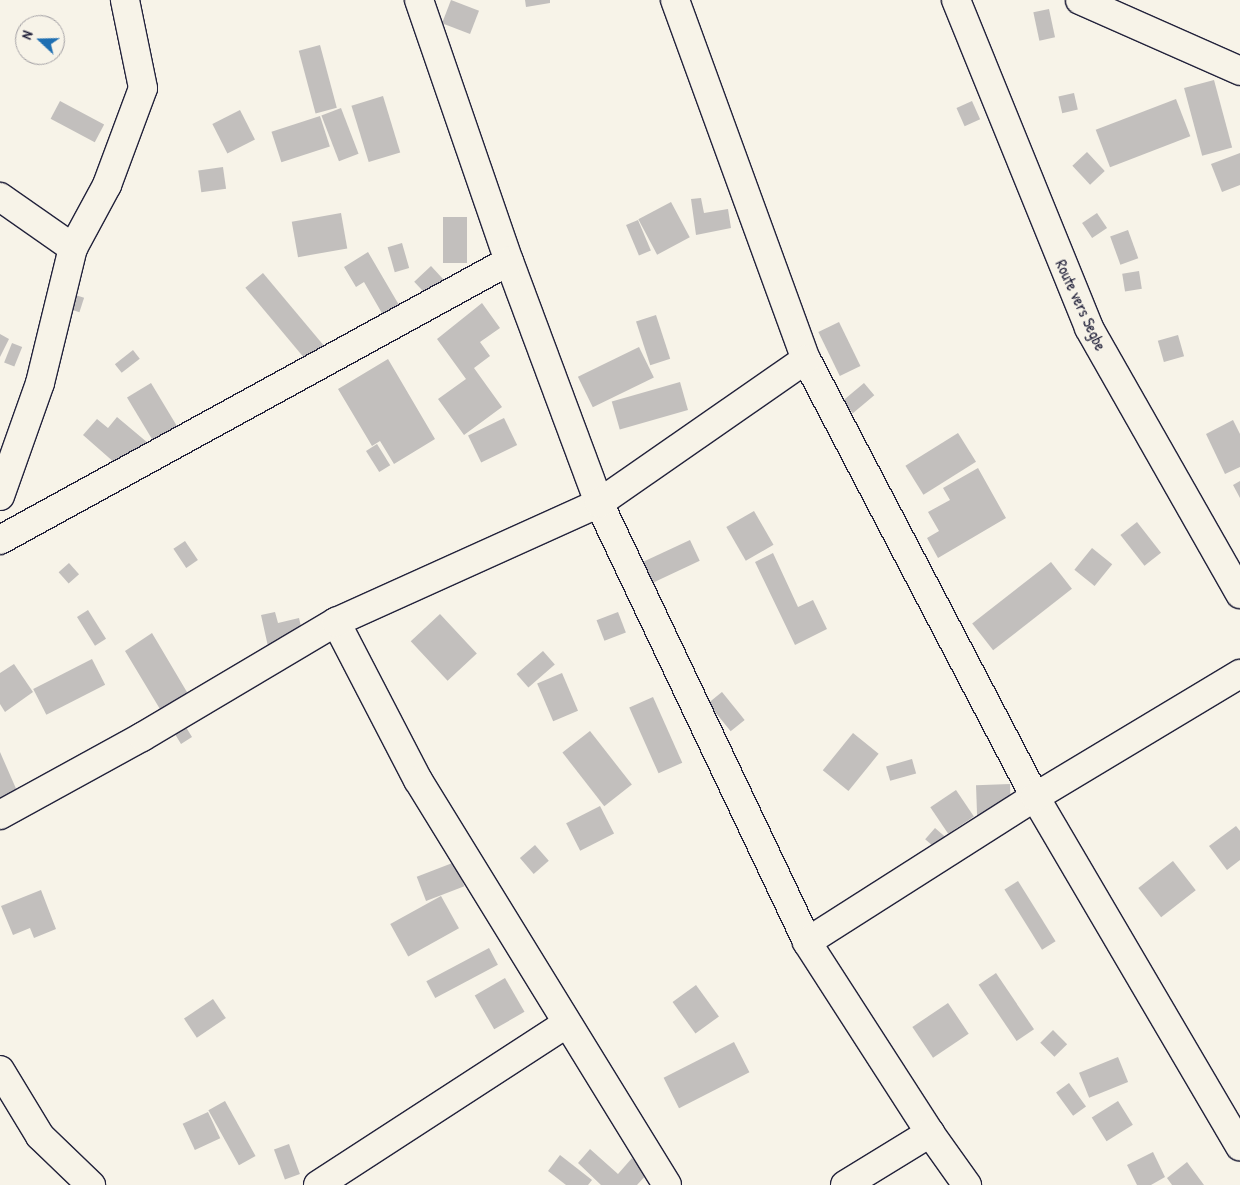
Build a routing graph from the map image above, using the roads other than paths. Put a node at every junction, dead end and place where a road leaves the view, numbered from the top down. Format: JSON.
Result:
{"nodes":[{"id":1,"x":125,"y":0,"type":"edge"},
{"id":2,"x":419,"y":0,"type":"edge"},
{"id":3,"x":674,"y":0,"type":"edge"},
{"id":4,"x":956,"y":0,"type":"edge"},
{"id":5,"x":1080,"y":0,"type":"edge"},
{"id":6,"x":1240,"y":70,"type":"edge"},
{"id":7,"x":0,"y":197,"type":"edge"},
{"id":8,"x":73,"y":248,"type":"junction"},
{"id":9,"x":509,"y":261,"type":"junction"},
{"id":10,"x":806,"y":359,"type":"junction"},
{"id":11,"x":0,"y":496,"type":"edge"},
{"id":12,"x":599,"y":503,"type":"junction"},
{"id":13,"x":0,"y":540,"type":"edge"},
{"id":14,"x":1240,"y":594,"type":"edge"},
{"id":15,"x":336,"y":622,"type":"junction"},
{"id":16,"x":1240,"y":674,"type":"edge"},
{"id":17,"x":1035,"y":797,"type":"junction"},
{"id":18,"x":0,"y":816,"type":"edge"},
{"id":19,"x":807,"y":942,"type":"junction"},
{"id":20,"x":566,"y":1024,"type":"junction"},
{"id":21,"x":0,"y":1070,"type":"edge"},
{"id":22,"x":930,"y":1133,"type":"junction"},
{"id":23,"x":1240,"y":1146,"type":"edge"},
{"id":24,"x":92,"y":1185,"type":"edge"},
{"id":25,"x":318,"y":1185,"type":"edge"},
{"id":26,"x":667,"y":1185,"type":"edge"},
{"id":27,"x":845,"y":1185,"type":"edge"},
{"id":28,"x":968,"y":1185,"type":"edge"}],
"edges":[{"from":1,"to":8,"type":"street"},
{"from":2,"to":9,"type":"street"},
{"from":3,"to":10,"type":"street"},
{"from":4,"to":14,"type":"street","name":"Route vers Segbe"},
{"from":5,"to":6,"type":"street"},
{"from":7,"to":8,"type":"street"},
{"from":8,"to":11,"type":"street"},
{"from":9,"to":12,"type":"street"},
{"from":9,"to":13,"type":"street"},
{"from":10,"to":12,"type":"street"},
{"from":10,"to":17,"type":"street"},
{"from":12,"to":15,"type":"street"},
{"from":12,"to":19,"type":"street"},
{"from":15,"to":18,"type":"street"},
{"from":15,"to":20,"type":"street"},
{"from":16,"to":17,"type":"street"},
{"from":17,"to":19,"type":"street"},
{"from":17,"to":23,"type":"street"},
{"from":19,"to":22,"type":"street"},
{"from":20,"to":25,"type":"street"},
{"from":20,"to":26,"type":"street"},
{"from":21,"to":24,"type":"street"},
{"from":22,"to":27,"type":"street"},
{"from":22,"to":28,"type":"street"}]}
